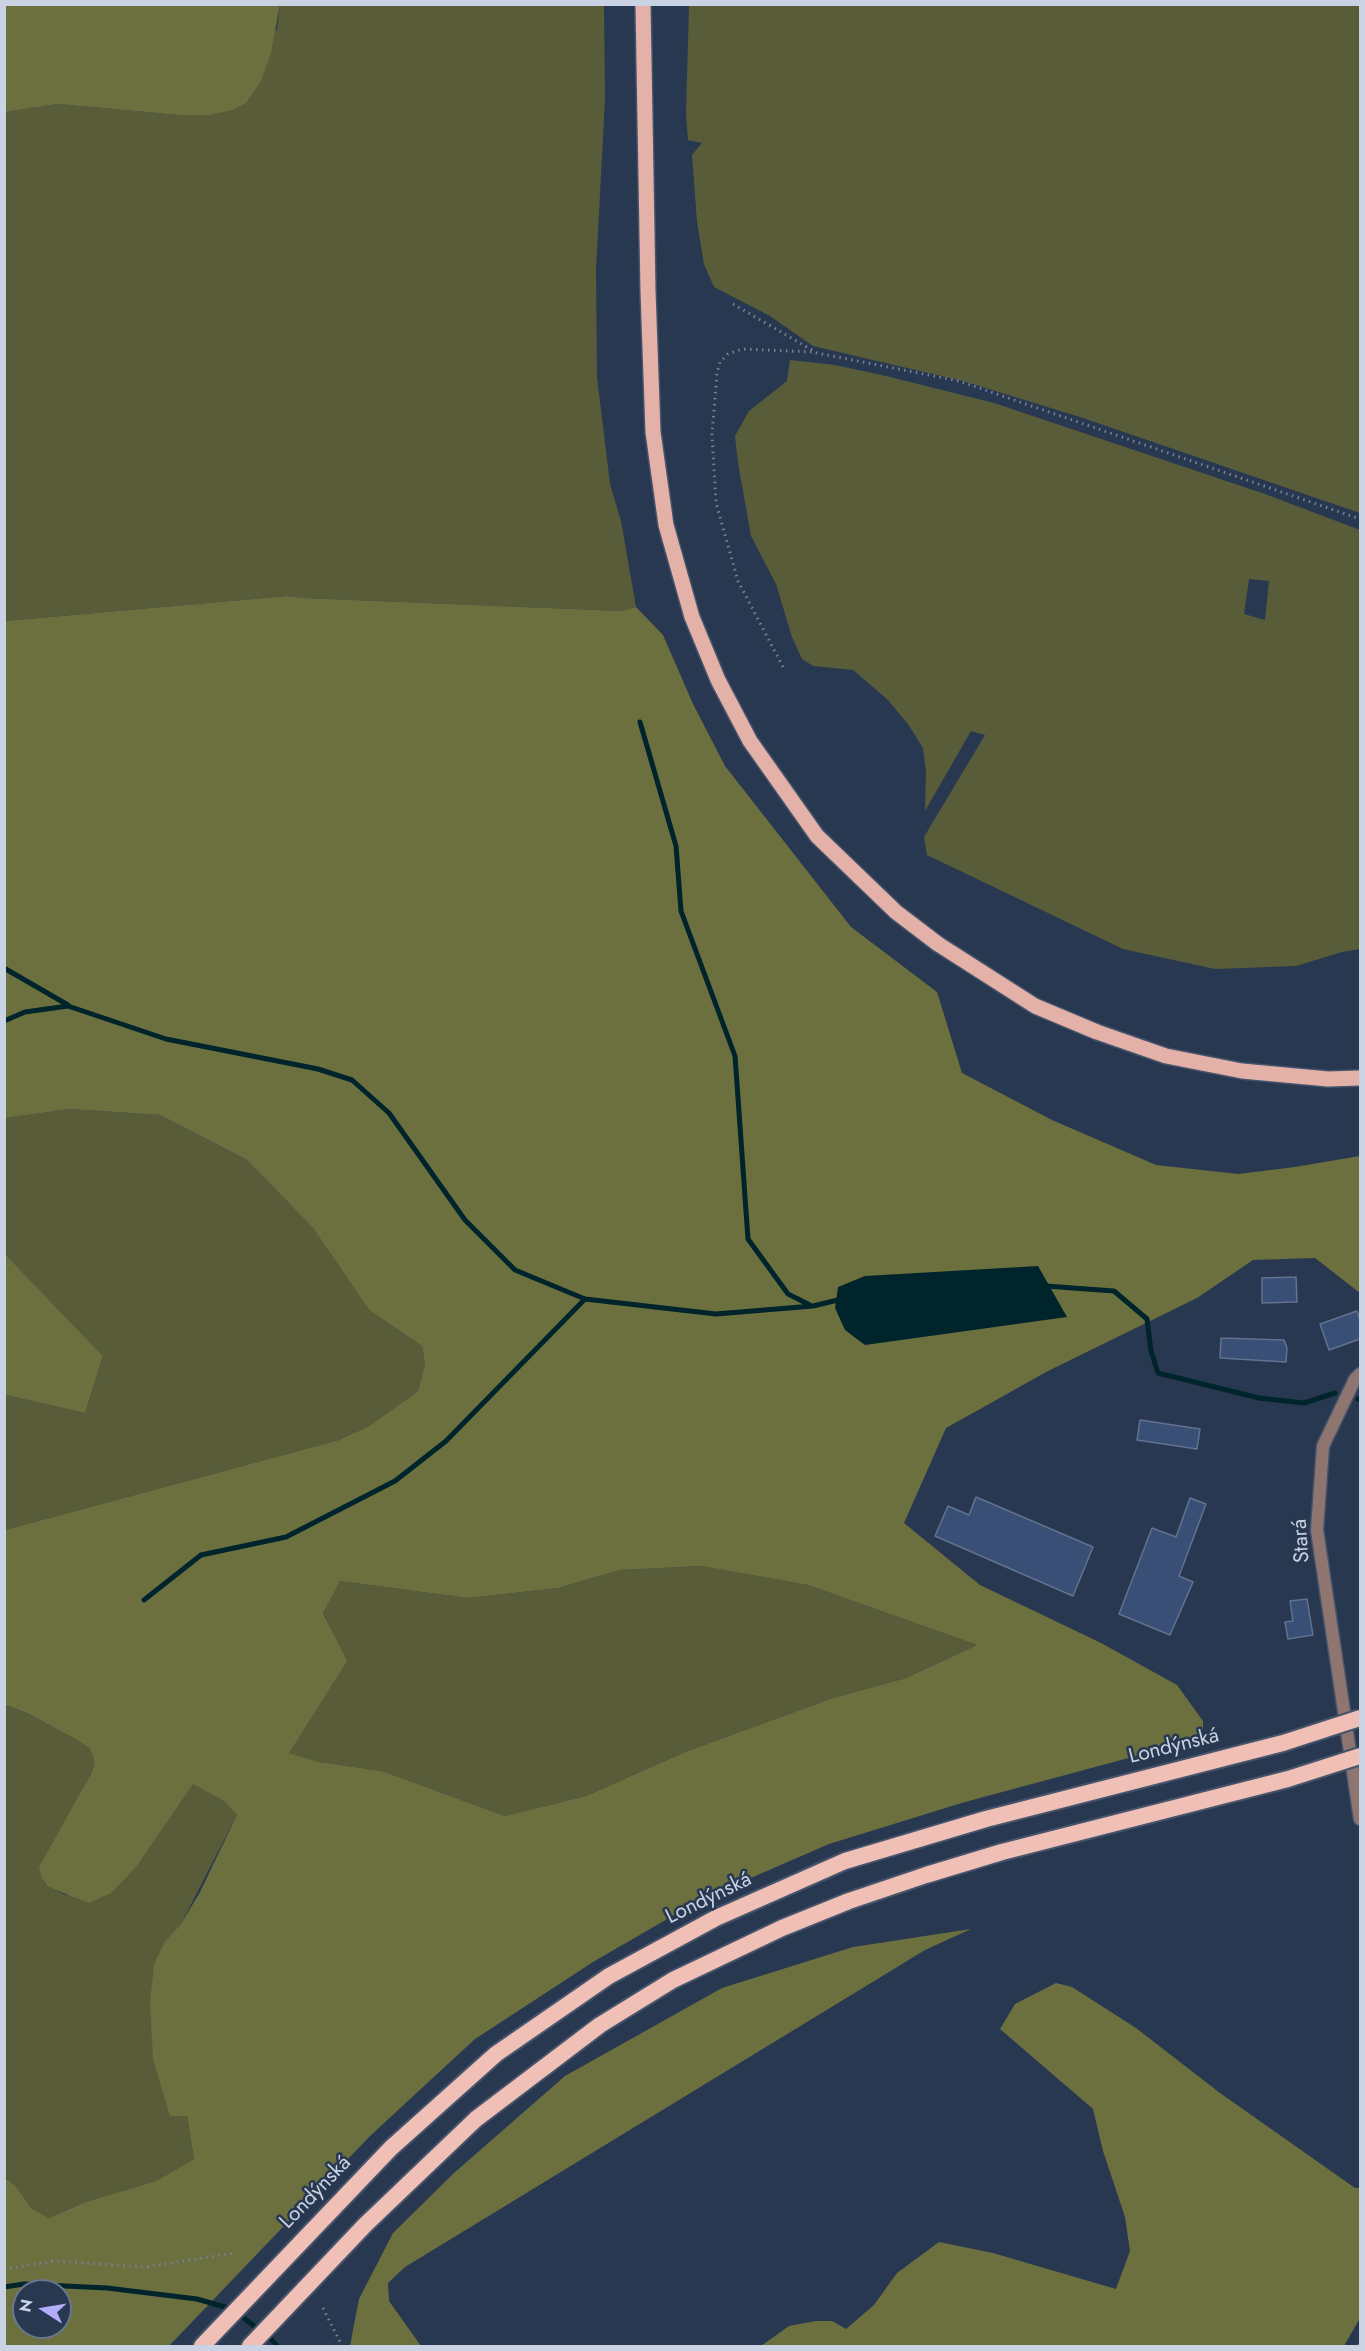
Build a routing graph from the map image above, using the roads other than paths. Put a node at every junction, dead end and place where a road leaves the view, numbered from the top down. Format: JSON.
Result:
{"nodes":[{"id":1,"x":643,"y":4,"type":"edge"},
{"id":2,"x":1360,"y":1078,"type":"edge"},
{"id":3,"x":1360,"y":1374,"type":"edge"},
{"id":4,"x":1360,"y":1718,"type":"edge"},
{"id":5,"x":1360,"y":1756,"type":"edge"},
{"id":6,"x":1360,"y":1820,"type":"edge"},
{"id":7,"x":203,"y":2346,"type":"edge"},
{"id":8,"x":250,"y":2346,"type":"edge"}],
"edges":[{"from":1,"to":2,"type":"main road"},
{"from":3,"to":6,"type":"street","name":"Stará"},
{"from":4,"to":7,"type":"highway","name":"Londýnská","bridge":true},
{"from":5,"to":8,"type":"highway","bridge":true}]}
